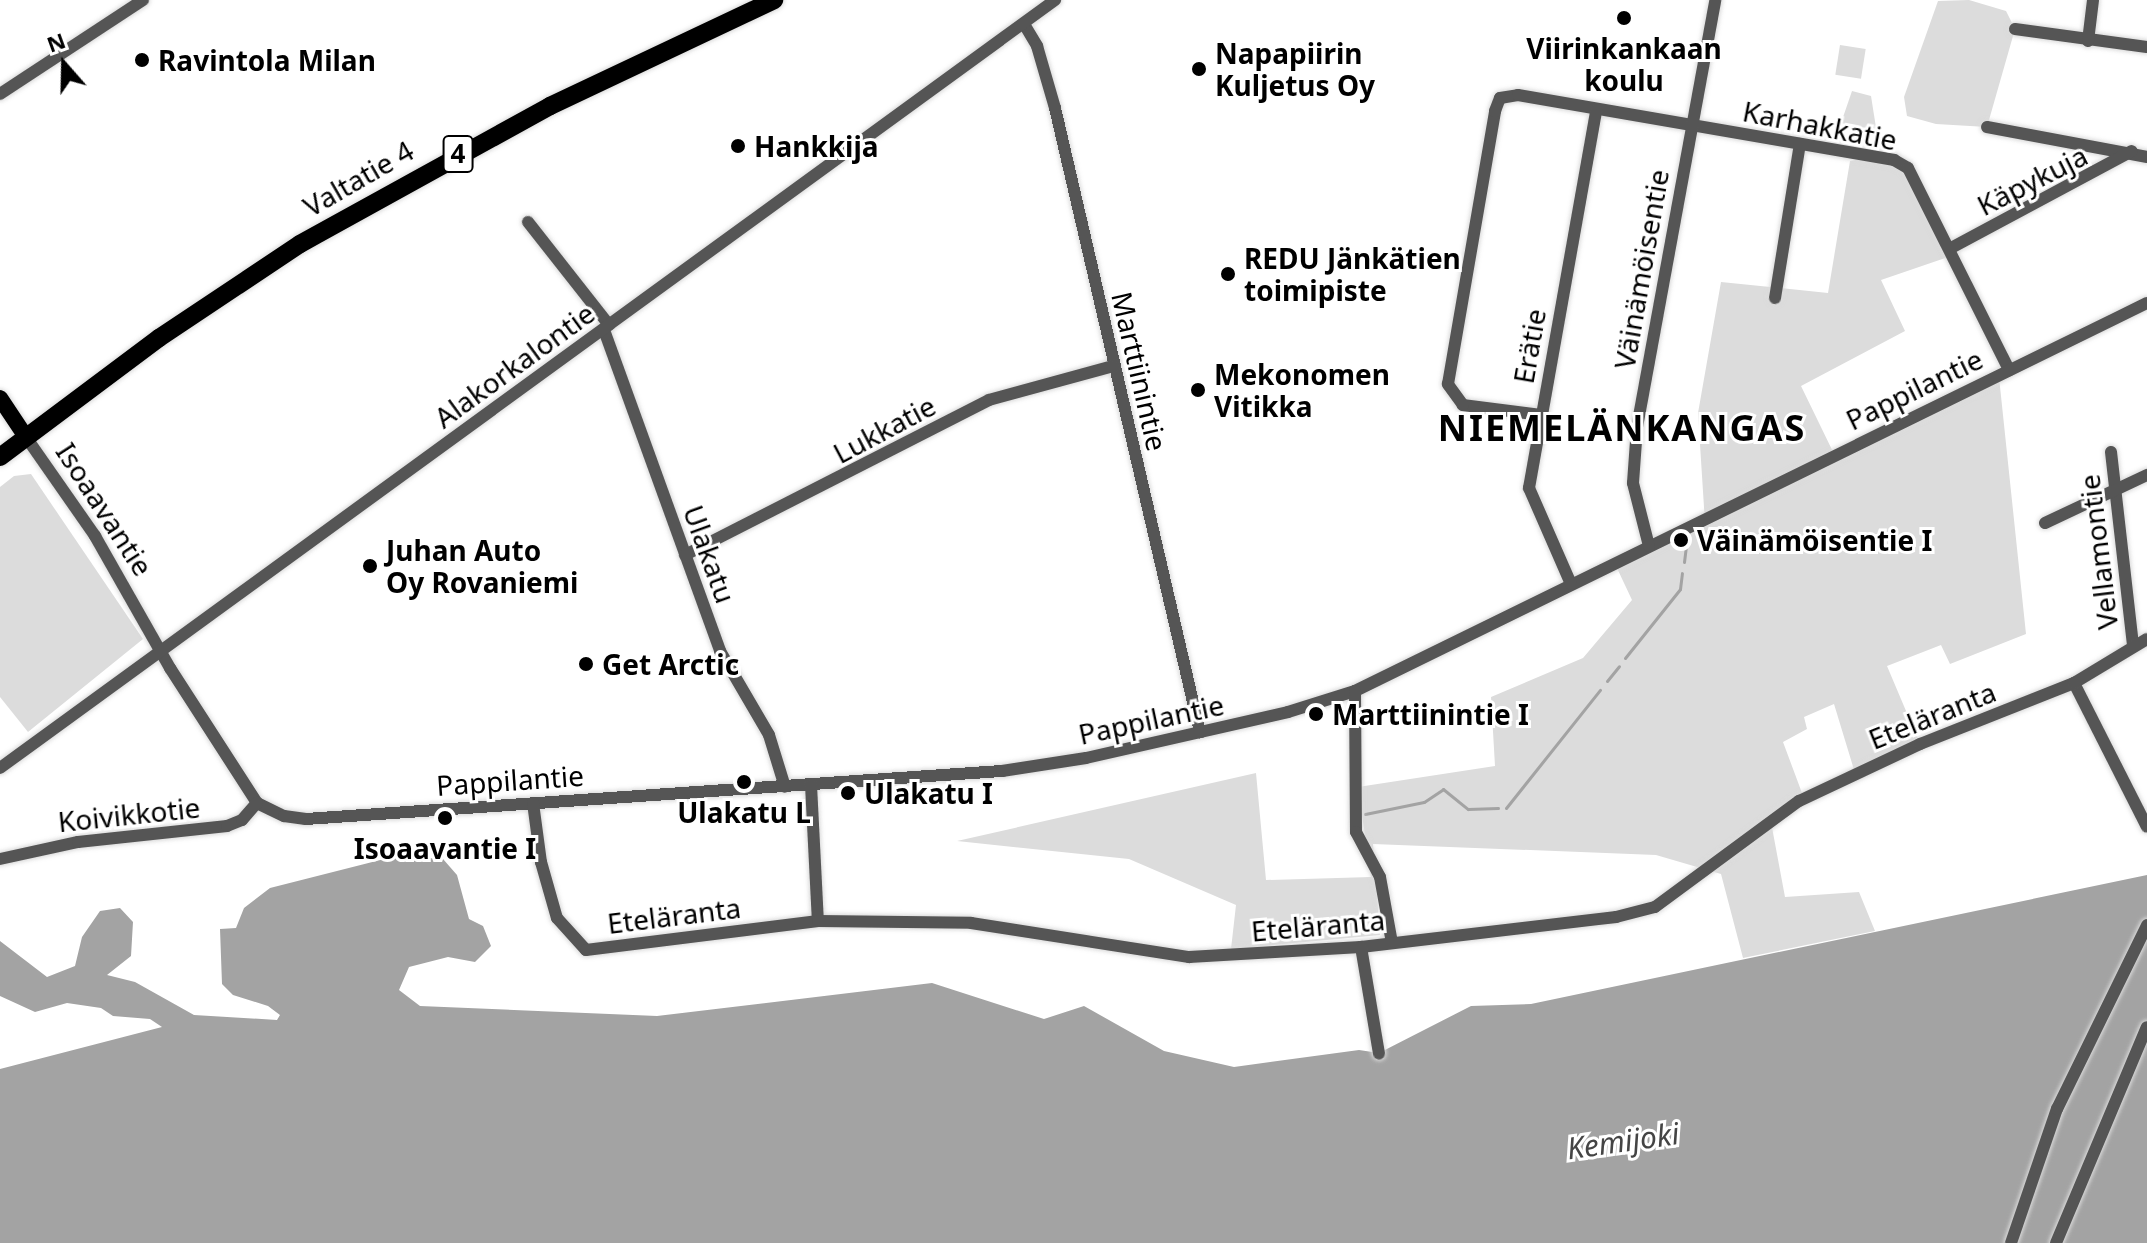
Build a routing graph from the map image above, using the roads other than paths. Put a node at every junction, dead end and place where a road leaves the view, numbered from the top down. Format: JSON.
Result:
{"nodes":[{"id":1,"x":143,"y":0,"type":"edge"},
{"id":2,"x":774,"y":0,"type":"edge"},
{"id":3,"x":1055,"y":0,"type":"edge"},
{"id":4,"x":1715,"y":0,"type":"edge"},
{"id":5,"x":2093,"y":0,"type":"edge"},
{"id":6,"x":1024,"y":24,"type":"junction"},
{"id":7,"x":2015,"y":29,"type":"dead end"},
{"id":8,"x":2088,"y":41,"type":"junction"},
{"id":9,"x":2147,"y":47,"type":"edge"},
{"id":10,"x":0,"y":94,"type":"edge"},
{"id":11,"x":1596,"y":110,"type":"junction"},
{"id":12,"x":1691,"y":125,"type":"junction"},
{"id":13,"x":1987,"y":127,"type":"dead end"},
{"id":14,"x":1800,"y":144,"type":"junction"},
{"id":15,"x":2132,"y":151,"type":"junction"},
{"id":16,"x":2147,"y":157,"type":"edge"},
{"id":17,"x":528,"y":222,"type":"dead end"},
{"id":18,"x":1951,"y":248,"type":"junction"},
{"id":19,"x":1775,"y":298,"type":"dead end"},
{"id":20,"x":2147,"y":303,"type":"edge"},
{"id":21,"x":607,"y":328,"type":"junction"},
{"id":22,"x":1113,"y":366,"type":"junction"},
{"id":23,"x":2009,"y":370,"type":"junction"},
{"id":24,"x":0,"y":398,"type":"edge"},
{"id":25,"x":1541,"y":415,"type":"junction"},
{"id":26,"x":26,"y":437,"type":"junction"},
{"id":27,"x":2111,"y":452,"type":"dead end"},
{"id":28,"x":0,"y":457,"type":"edge"},
{"id":29,"x":2147,"y":475,"type":"edge"},
{"id":30,"x":2114,"y":490,"type":"junction"},
{"id":31,"x":2045,"y":523,"type":"dead end"},
{"id":32,"x":1649,"y":546,"type":"junction"},
{"id":33,"x":685,"y":555,"type":"junction"},
{"id":34,"x":1571,"y":584,"type":"junction"},
{"id":35,"x":2147,"y":639,"type":"edge"},
{"id":36,"x":2133,"y":646,"type":"junction"},
{"id":37,"x":163,"y":649,"type":"junction"},
{"id":38,"x":2074,"y":683,"type":"junction"},
{"id":39,"x":1355,"y":691,"type":"junction"},
{"id":40,"x":1200,"y":732,"type":"junction"},
{"id":41,"x":0,"y":768,"type":"edge"},
{"id":42,"x":811,"y":785,"type":"junction"},
{"id":43,"x":785,"y":787,"type":"junction"},
{"id":44,"x":257,"y":803,"type":"junction"},
{"id":45,"x":533,"y":803,"type":"junction"},
{"id":46,"x":2147,"y":827,"type":"edge"},
{"id":47,"x":0,"y":859,"type":"edge"},
{"id":48,"x":818,"y":921,"type":"junction"},
{"id":49,"x":2147,"y":925,"type":"edge"},
{"id":50,"x":1392,"y":943,"type":"junction"},
{"id":51,"x":1361,"y":947,"type":"junction"},
{"id":52,"x":2147,"y":1027,"type":"edge"},
{"id":53,"x":1379,"y":1053,"type":"dead end"},
{"id":54,"x":2011,"y":1243,"type":"edge"},
{"id":55,"x":2056,"y":1243,"type":"edge"}],
"edges":[{"from":1,"to":10,"type":"street"},
{"from":2,"to":26,"type":"highway","name":"Valtatie 4","number":"4"},
{"from":3,"to":6,"type":"street","name":"Alakorkalontie"},
{"from":4,"to":12,"type":"street","name":"Väinämöisentie"},
{"from":5,"to":8,"type":"street"},
{"from":6,"to":21,"type":"street","name":"Alakorkalontie"},
{"from":6,"to":22,"type":"street","name":"Marttiinintie"},
{"from":7,"to":8,"type":"street"},
{"from":8,"to":9,"type":"street"},
{"from":11,"to":12,"type":"street","name":"Karhakkatie"},
{"from":11,"to":25,"type":"street","name":"Erätie"},
{"from":11,"to":25,"type":"street","name":"Karhakkatie"},
{"from":12,"to":14,"type":"street","name":"Karhakkatie"},
{"from":12,"to":32,"type":"street","name":"Väinämöisentie"},
{"from":13,"to":15,"type":"street"},
{"from":14,"to":18,"type":"street","name":"Karhakkatie"},
{"from":14,"to":19,"type":"street"},
{"from":15,"to":16,"type":"street"},
{"from":15,"to":18,"type":"street","name":"Käpykuja"},
{"from":17,"to":21,"type":"street","name":"Ulakatu"},
{"from":18,"to":23,"type":"street","name":"Karhakkatie"},
{"from":20,"to":23,"type":"street","name":"Pappilantie"},
{"from":21,"to":33,"type":"street","name":"Ulakatu"},
{"from":21,"to":37,"type":"street","name":"Alakorkalontie"},
{"from":22,"to":33,"type":"street","name":"Lukkatie"},
{"from":22,"to":40,"type":"street","name":"Marttiinintie"},
{"from":23,"to":32,"type":"street","name":"Pappilantie"},
{"from":24,"to":26,"type":"main road","name":"Isoaavantie"},
{"from":25,"to":34,"type":"street","name":"Erätie"},
{"from":26,"to":28,"type":"highway","name":"Valtatie 4","number":"4"},
{"from":26,"to":37,"type":"street","name":"Isoaavantie"},
{"from":27,"to":30,"type":"street","name":"Vellamontie"},
{"from":29,"to":30,"type":"street"},
{"from":30,"to":31,"type":"street"},
{"from":30,"to":36,"type":"street","name":"Vellamontie"},
{"from":32,"to":34,"type":"street","name":"Pappilantie"},
{"from":33,"to":43,"type":"street","name":"Ulakatu"},
{"from":34,"to":39,"type":"street","name":"Pappilantie"},
{"from":35,"to":36,"type":"street","name":"Eteläranta"},
{"from":36,"to":38,"type":"street","name":"Eteläranta"},
{"from":37,"to":41,"type":"street","name":"Alakorkalontie"},
{"from":37,"to":44,"type":"street"},
{"from":38,"to":46,"type":"street"},
{"from":38,"to":50,"type":"street","name":"Eteläranta"},
{"from":39,"to":40,"type":"street","name":"Pappilantie"},
{"from":39,"to":50,"type":"street"},
{"from":40,"to":42,"type":"street","name":"Pappilantie"},
{"from":42,"to":43,"type":"street","name":"Pappilantie"},
{"from":42,"to":48,"type":"street"},
{"from":43,"to":45,"type":"street","name":"Pappilantie"},
{"from":44,"to":45,"type":"street","name":"Pappilantie"},
{"from":44,"to":47,"type":"street","name":"Koivikkotie"},
{"from":45,"to":48,"type":"street","name":"Eteläranta"},
{"from":48,"to":51,"type":"street","name":"Eteläranta"},
{"from":49,"to":54,"type":"street"},
{"from":50,"to":51,"type":"street","name":"Eteläranta"},
{"from":51,"to":53,"type":"street"},
{"from":52,"to":55,"type":"street"}]}
